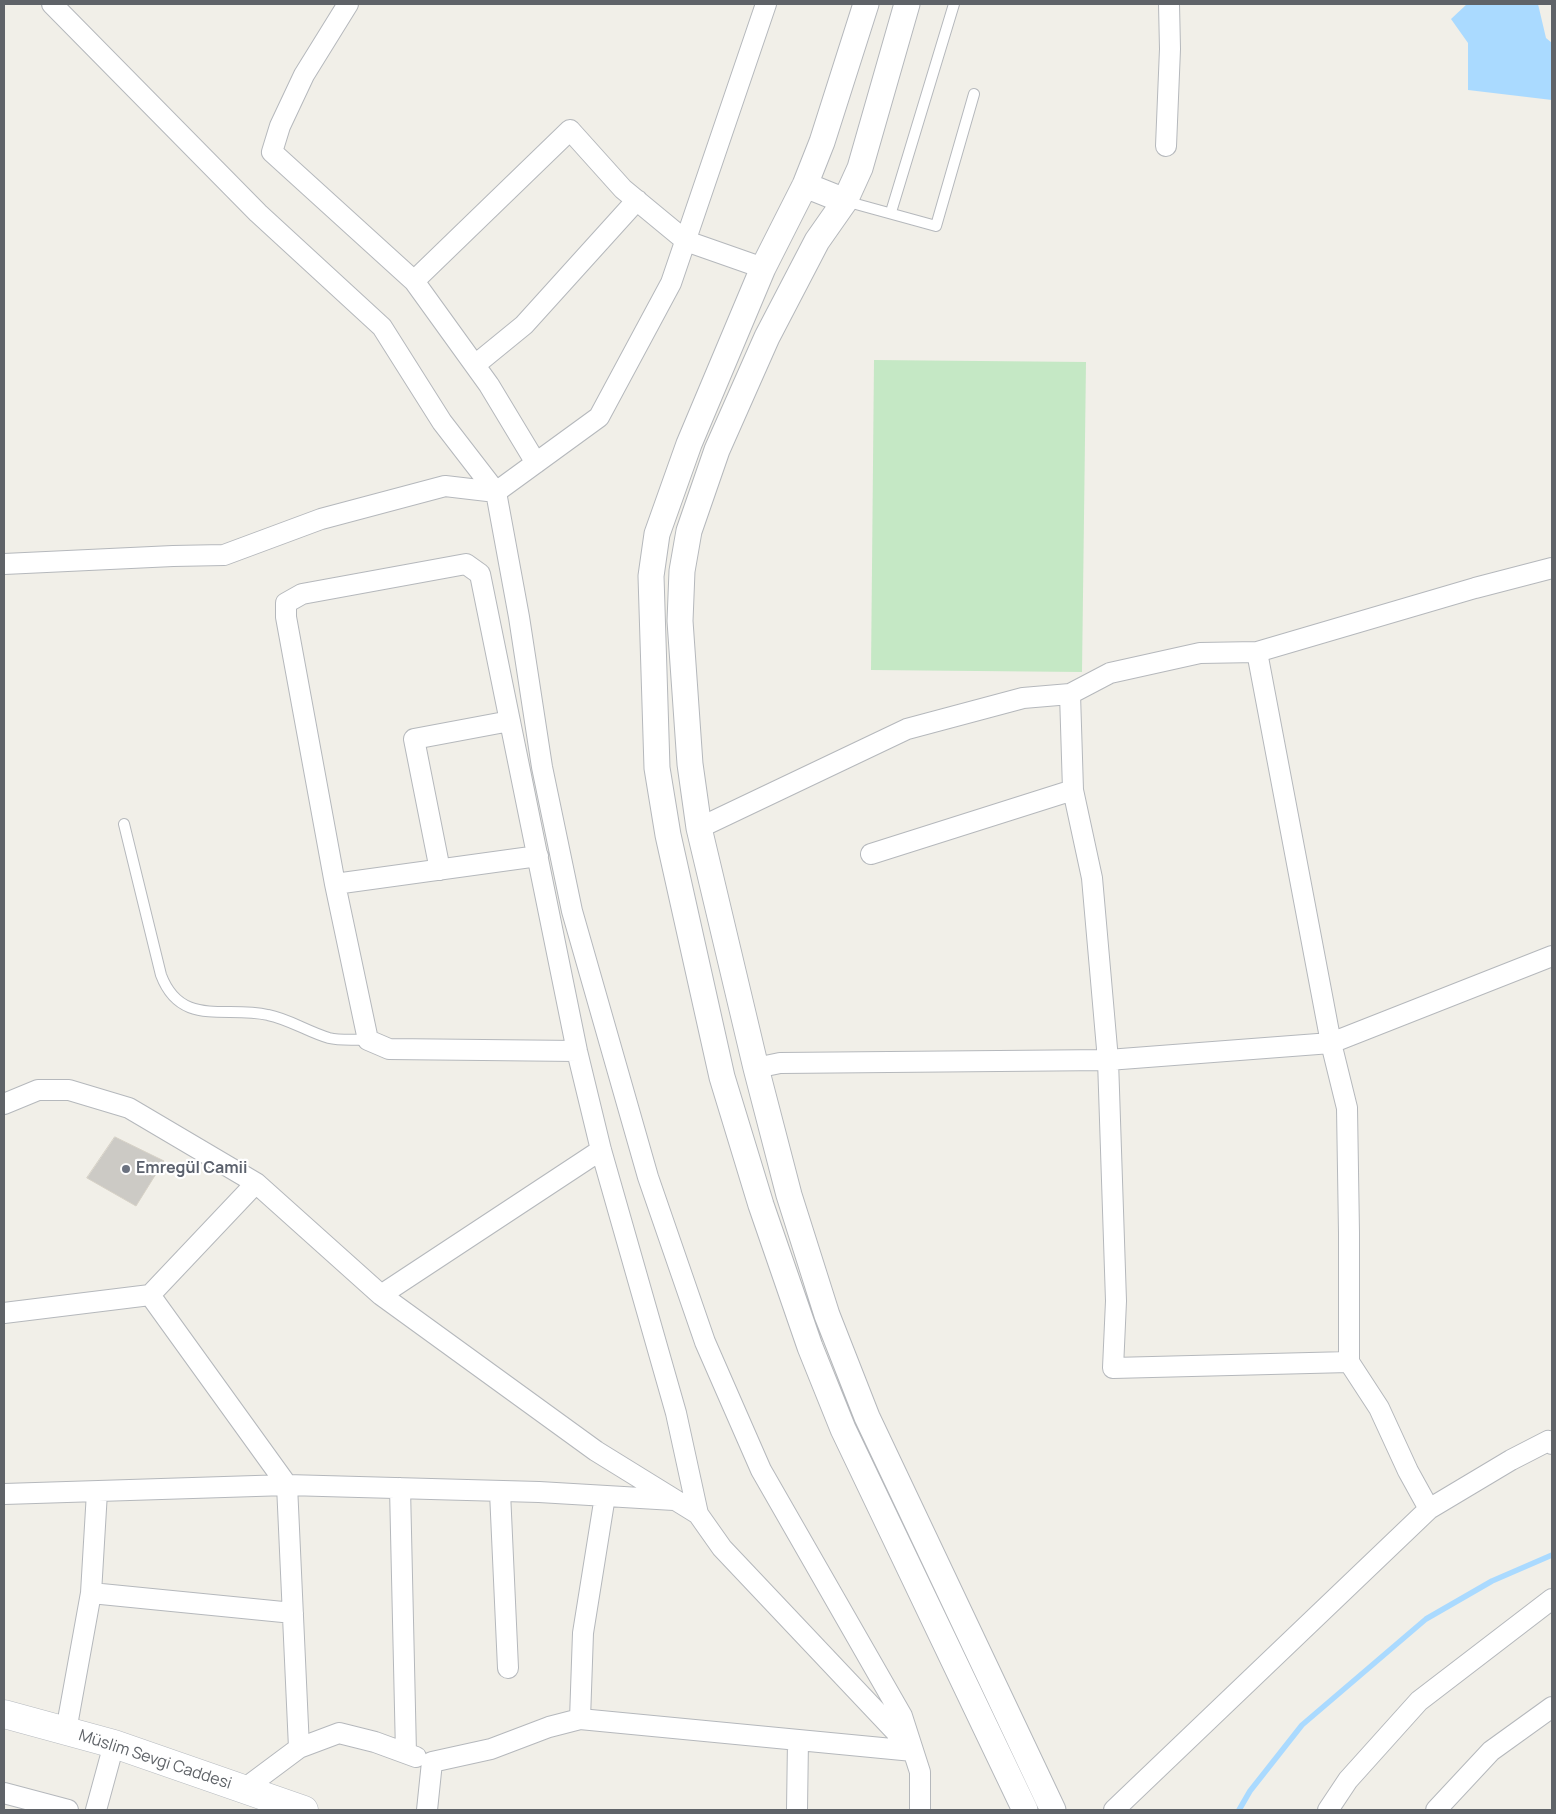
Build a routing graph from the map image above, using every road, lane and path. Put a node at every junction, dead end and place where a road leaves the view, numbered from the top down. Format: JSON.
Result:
{"nodes":[{"id":1,"x":52,"y":4,"type":"edge"},
{"id":2,"x":348,"y":4,"type":"edge"},
{"id":3,"x":766,"y":4,"type":"edge"},
{"id":4,"x":866,"y":4,"type":"edge"},
{"id":5,"x":907,"y":4,"type":"edge"},
{"id":6,"x":954,"y":4,"type":"edge"},
{"id":7,"x":1168,"y":4,"type":"edge"},
{"id":8,"x":974,"y":94,"type":"dead end"},
{"id":9,"x":1166,"y":146,"type":"dead end"},
{"id":10,"x":805,"y":186,"type":"junction"},
{"id":11,"x":637,"y":200,"type":"junction"},
{"id":12,"x":845,"y":201,"type":"junction"},
{"id":13,"x":891,"y":212,"type":"junction"},
{"id":14,"x":686,"y":241,"type":"junction"},
{"id":15,"x":756,"y":265,"type":"junction"},
{"id":16,"x":414,"y":281,"type":"junction"},
{"id":17,"x":475,"y":365,"type":"junction"},
{"id":18,"x":536,"y":463,"type":"junction"},
{"id":19,"x":496,"y":492,"type":"junction"},
{"id":20,"x":4,"y":564,"type":"edge"},
{"id":21,"x":1552,"y":568,"type":"edge"},
{"id":22,"x":1257,"y":652,"type":"junction"},
{"id":23,"x":1070,"y":694,"type":"junction"},
{"id":24,"x":510,"y":720,"type":"junction"},
{"id":25,"x":1074,"y":790,"type":"junction"},
{"id":26,"x":124,"y":824,"type":"dead end"},
{"id":27,"x":699,"y":828,"type":"junction"},
{"id":28,"x":668,"y":835,"type":"junction"},
{"id":29,"x":871,"y":854,"type":"dead end"},
{"id":30,"x":538,"y":856,"type":"junction"},
{"id":31,"x":440,"y":870,"type":"junction"},
{"id":32,"x":335,"y":884,"type":"junction"},
{"id":33,"x":1552,"y":956,"type":"edge"},
{"id":34,"x":368,"y":1040,"type":"junction"},
{"id":35,"x":1331,"y":1043,"type":"junction"},
{"id":36,"x":576,"y":1051,"type":"junction"},
{"id":37,"x":1108,"y":1060,"type":"junction"},
{"id":38,"x":756,"y":1068,"type":"junction"},
{"id":39,"x":4,"y":1104,"type":"edge"},
{"id":40,"x":601,"y":1150,"type":"junction"},
{"id":41,"x":256,"y":1183,"type":"junction"},
{"id":42,"x":150,"y":1295,"type":"junction"},
{"id":43,"x":381,"y":1295,"type":"junction"},
{"id":44,"x":4,"y":1313,"type":"edge"},
{"id":45,"x":1349,"y":1362,"type":"junction"},
{"id":46,"x":1552,"y":1444,"type":"edge"},
{"id":47,"x":287,"y":1485,"type":"junction"},
{"id":48,"x":400,"y":1488,"type":"junction"},
{"id":49,"x":97,"y":1492,"type":"junction"},
{"id":50,"x":500,"y":1492,"type":"junction"},
{"id":51,"x":4,"y":1494,"type":"edge"},
{"id":52,"x":604,"y":1496,"type":"junction"},
{"id":53,"x":676,"y":1500,"type":"junction"},
{"id":54,"x":1430,"y":1509,"type":"junction"},
{"id":55,"x":698,"y":1514,"type":"junction"},
{"id":56,"x":91,"y":1593,"type":"junction"},
{"id":57,"x":1552,"y":1599,"type":"edge"},
{"id":58,"x":293,"y":1613,"type":"junction"},
{"id":59,"x":508,"y":1668,"type":"dead end"},
{"id":60,"x":1552,"y":1707,"type":"edge"},
{"id":61,"x":4,"y":1714,"type":"edge"},
{"id":62,"x":580,"y":1719,"type":"junction"},
{"id":63,"x":66,"y":1731,"type":"junction"},
{"id":64,"x":798,"y":1740,"type":"junction"},
{"id":65,"x":114,"y":1744,"type":"junction"},
{"id":66,"x":299,"y":1748,"type":"junction"},
{"id":67,"x":913,"y":1750,"type":"junction"},
{"id":68,"x":406,"y":1753,"type":"junction"},
{"id":69,"x":432,"y":1762,"type":"junction"},
{"id":70,"x":244,"y":1789,"type":"junction"},
{"id":71,"x":4,"y":1793,"type":"edge"},
{"id":72,"x":68,"y":1810,"type":"edge"},
{"id":73,"x":96,"y":1810,"type":"edge"},
{"id":74,"x":304,"y":1810,"type":"edge"},
{"id":75,"x":427,"y":1810,"type":"edge"},
{"id":76,"x":797,"y":1810,"type":"edge"},
{"id":77,"x":920,"y":1810,"type":"edge"},
{"id":78,"x":1025,"y":1810,"type":"edge"},
{"id":79,"x":1053,"y":1810,"type":"edge"},
{"id":80,"x":1114,"y":1810,"type":"edge"},
{"id":81,"x":1328,"y":1810,"type":"edge"},
{"id":82,"x":1436,"y":1810,"type":"edge"}],
"edges":[{"from":1,"to":19,"type":"street"},
{"from":2,"to":16,"type":"street"},
{"from":3,"to":14,"type":"street"},
{"from":4,"to":10,"type":"street"},
{"from":5,"to":12,"type":"street"},
{"from":6,"to":13,"type":"lane"},
{"from":7,"to":9,"type":"street"},
{"from":8,"to":13,"type":"lane"},
{"from":10,"to":12,"type":"street"},
{"from":10,"to":15,"type":"street"},
{"from":11,"to":14,"type":"street"},
{"from":11,"to":16,"type":"street"},
{"from":11,"to":17,"type":"street"},
{"from":12,"to":13,"type":"lane"},
{"from":12,"to":27,"type":"street"},
{"from":14,"to":15,"type":"street"},
{"from":14,"to":18,"type":"street"},
{"from":15,"to":28,"type":"street"},
{"from":16,"to":17,"type":"street"},
{"from":17,"to":18,"type":"street"},
{"from":18,"to":19,"type":"street"},
{"from":19,"to":20,"type":"street"},
{"from":19,"to":67,"type":"street"},
{"from":21,"to":22,"type":"street"},
{"from":22,"to":23,"type":"street"},
{"from":22,"to":35,"type":"street"},
{"from":23,"to":25,"type":"street"},
{"from":23,"to":27,"type":"street"},
{"from":24,"to":30,"type":"street"},
{"from":24,"to":31,"type":"street"},
{"from":24,"to":32,"type":"street"},
{"from":25,"to":29,"type":"street"},
{"from":25,"to":37,"type":"street"},
{"from":26,"to":34,"type":"lane"},
{"from":27,"to":28,"type":"street"},
{"from":27,"to":38,"type":"street"},
{"from":28,"to":78,"type":"street"},
{"from":30,"to":31,"type":"street"},
{"from":30,"to":36,"type":"street"},
{"from":31,"to":32,"type":"street"},
{"from":32,"to":34,"type":"street"},
{"from":33,"to":35,"type":"street"},
{"from":34,"to":36,"type":"street"},
{"from":35,"to":37,"type":"street"},
{"from":35,"to":45,"type":"street"},
{"from":36,"to":40,"type":"street"},
{"from":37,"to":38,"type":"street"},
{"from":37,"to":45,"type":"street"},
{"from":38,"to":79,"type":"street"},
{"from":39,"to":41,"type":"street"},
{"from":40,"to":43,"type":"street"},
{"from":40,"to":55,"type":"street"},
{"from":41,"to":42,"type":"street"},
{"from":41,"to":43,"type":"street"},
{"from":42,"to":44,"type":"street"},
{"from":42,"to":47,"type":"street"},
{"from":43,"to":53,"type":"street"},
{"from":45,"to":54,"type":"street"},
{"from":46,"to":54,"type":"street"},
{"from":47,"to":48,"type":"street"},
{"from":47,"to":49,"type":"street"},
{"from":47,"to":58,"type":"street"},
{"from":48,"to":50,"type":"street"},
{"from":48,"to":68,"type":"street"},
{"from":49,"to":51,"type":"street"},
{"from":49,"to":56,"type":"street"},
{"from":50,"to":52,"type":"street"},
{"from":50,"to":59,"type":"street"},
{"from":52,"to":53,"type":"street"},
{"from":52,"to":62,"type":"street"},
{"from":53,"to":55,"type":"street"},
{"from":54,"to":80,"type":"street"},
{"from":55,"to":67,"type":"street"},
{"from":56,"to":58,"type":"street"},
{"from":56,"to":63,"type":"street"},
{"from":57,"to":81,"type":"street"},
{"from":58,"to":66,"type":"street"},
{"from":60,"to":82,"type":"street"},
{"from":61,"to":63,"type":"main road","name":"Müslim Sevgi Caddesi"},
{"from":62,"to":64,"type":"street"},
{"from":62,"to":69,"type":"street"},
{"from":63,"to":65,"type":"main road","name":"Müslim Sevgi Caddesi"},
{"from":64,"to":67,"type":"street"},
{"from":64,"to":76,"type":"street"},
{"from":65,"to":70,"type":"main road","name":"Müslim Sevgi Caddesi"},
{"from":65,"to":73,"type":"street"},
{"from":66,"to":68,"type":"street"},
{"from":66,"to":70,"type":"street"},
{"from":67,"to":77,"type":"street"},
{"from":68,"to":69,"type":"street"},
{"from":69,"to":75,"type":"street"},
{"from":70,"to":74,"type":"main road","name":"Müslim Sevgi Caddesi"},
{"from":71,"to":72,"type":"street"}]}
